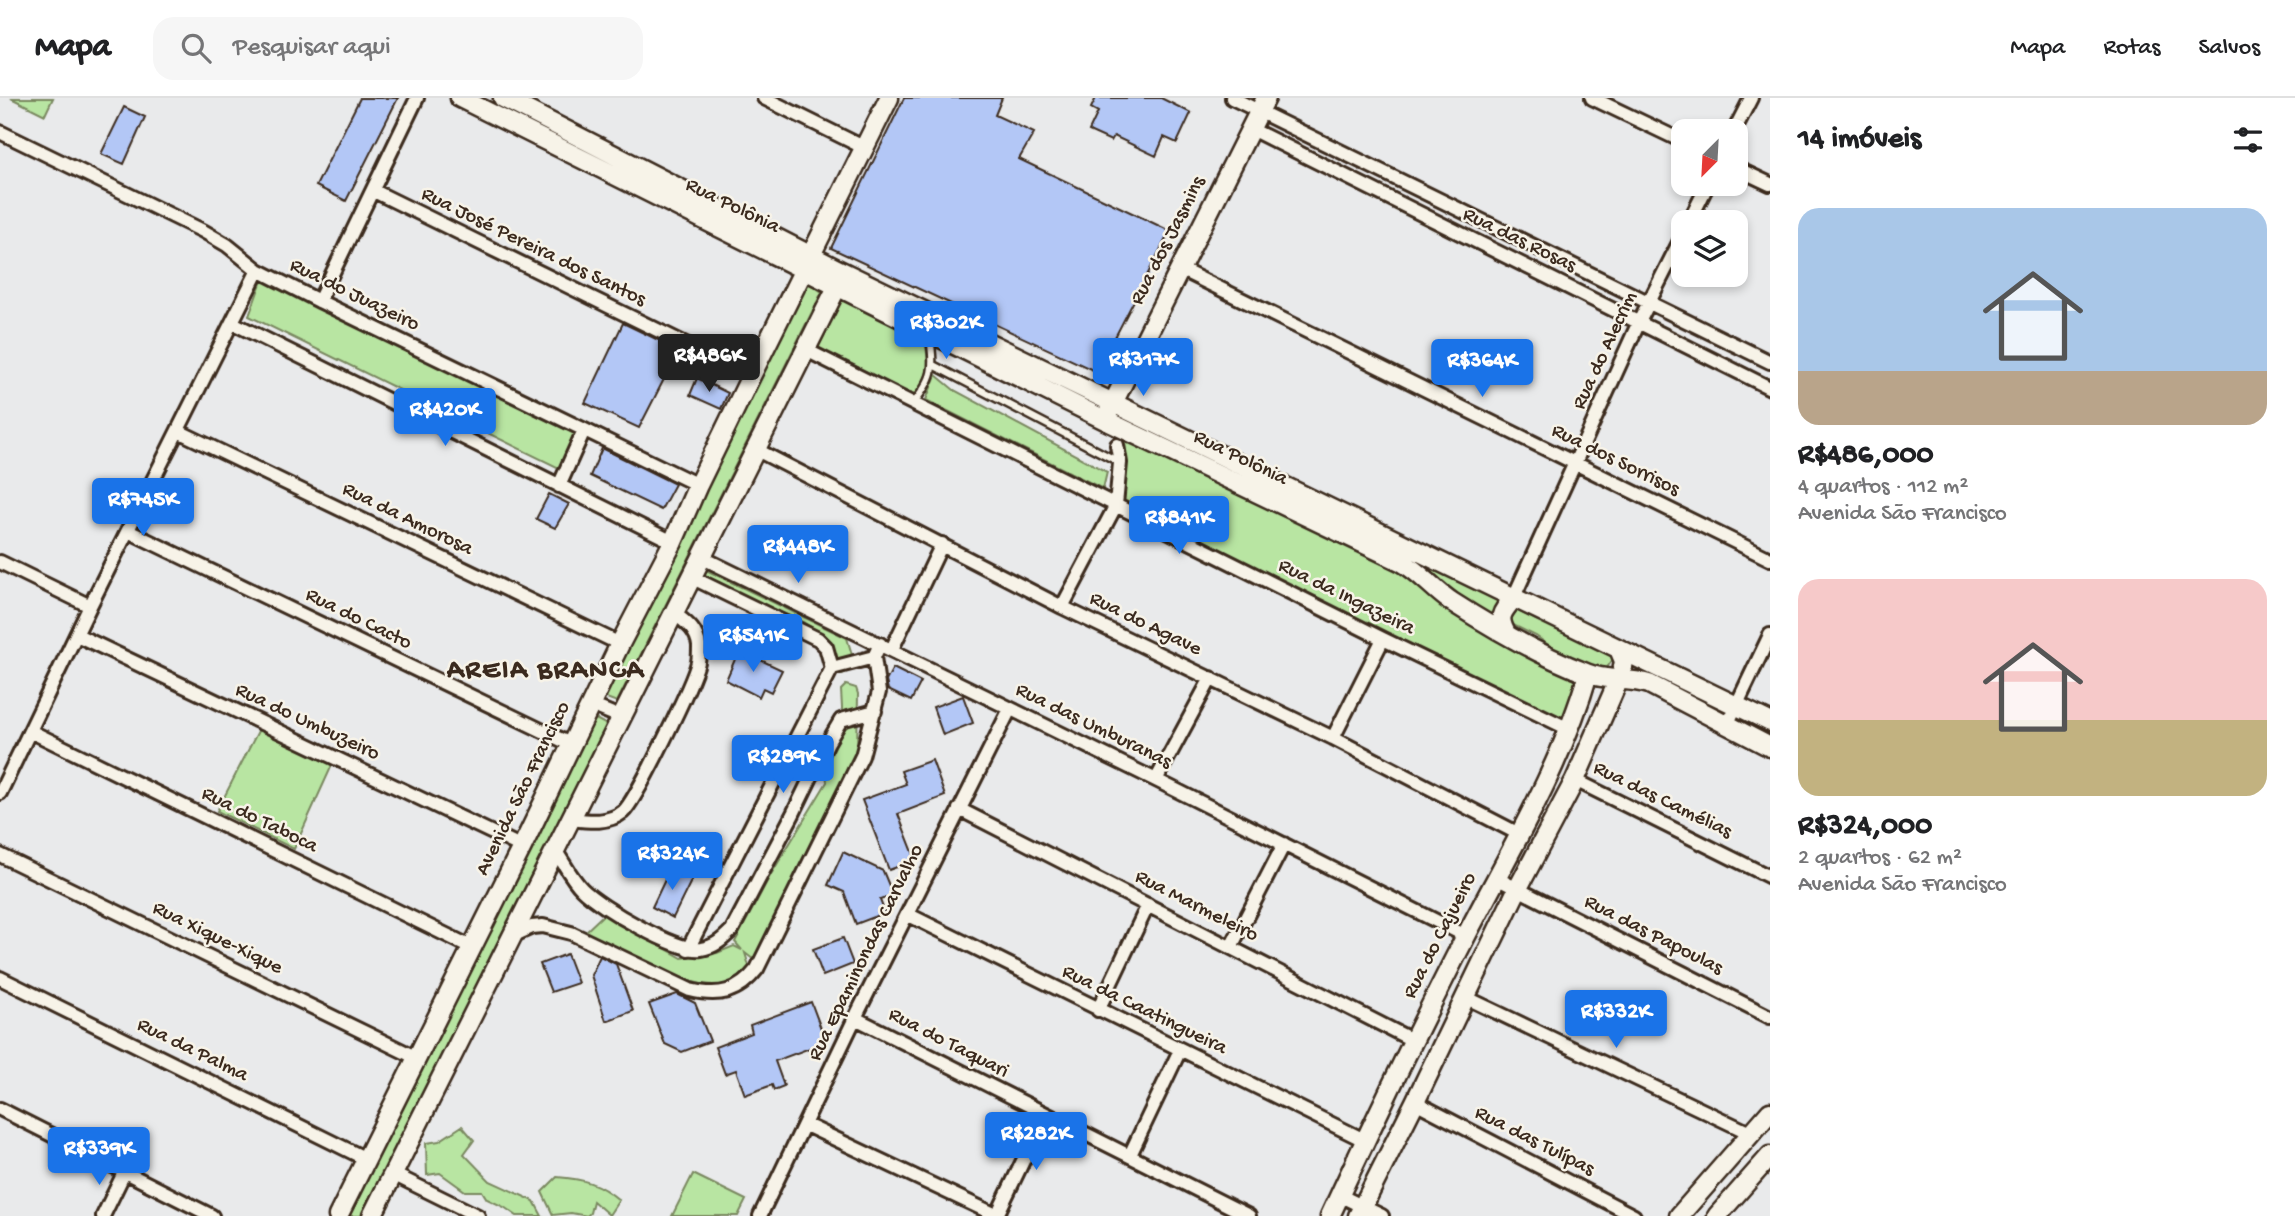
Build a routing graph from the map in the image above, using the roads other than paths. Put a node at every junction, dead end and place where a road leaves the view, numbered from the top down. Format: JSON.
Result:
{"nodes":[{"id":1,"x":417,"y":98,"type":"edge"},
{"id":2,"x":460,"y":98,"type":"edge"},
{"id":3,"x":503,"y":98,"type":"edge"},
{"id":4,"x":764,"y":98,"type":"edge"},
{"id":5,"x":889,"y":98,"type":"edge"},
{"id":6,"x":1232,"y":98,"type":"edge"},
{"id":7,"x":1592,"y":98,"type":"edge"},
{"id":8,"x":1751,"y":98,"type":"edge"},
{"id":9,"x":1263,"y":104,"type":"edge"},
{"id":10,"x":1740,"y":119,"type":"edge"},
{"id":11,"x":1251,"y":129,"type":"junction"},
{"id":12,"x":0,"y":132,"type":"edge"},
{"id":13,"x":1671,"y":136,"type":"edge"},
{"id":14,"x":866,"y":148,"type":"junction"},
{"id":15,"x":1748,"y":174,"type":"edge"},
{"id":16,"x":1770,"y":184,"type":"edge"},
{"id":17,"x":374,"y":191,"type":"junction"},
{"id":18,"x":1671,"y":259,"type":"edge"},
{"id":19,"x":808,"y":261,"type":"junction"},
{"id":20,"x":1180,"y":269,"type":"junction"},
{"id":21,"x":258,"y":270,"type":"junction"},
{"id":22,"x":836,"y":276,"type":"junction"},
{"id":23,"x":319,"y":301,"type":"junction"},
{"id":24,"x":1649,"y":302,"type":"junction"},
{"id":25,"x":1639,"y":322,"type":"junction"},
{"id":26,"x":233,"y":323,"type":"junction"},
{"id":27,"x":929,"y":331,"type":"junction"},
{"id":28,"x":806,"y":350,"type":"junction"},
{"id":29,"x":1770,"y":362,"type":"edge"},
{"id":30,"x":933,"y":365,"type":"junction"},
{"id":31,"x":751,"y":376,"type":"junction"},
{"id":32,"x":1770,"y":388,"type":"edge"},
{"id":33,"x":913,"y":404,"type":"junction"},
{"id":34,"x":1109,"y":412,"type":"junction"},
{"id":35,"x":584,"y":430,"type":"junction"},
{"id":36,"x":178,"y":431,"type":"junction"},
{"id":37,"x":1117,"y":445,"type":"dead end"},
{"id":38,"x":755,"y":449,"type":"junction"},
{"id":39,"x":1121,"y":463,"type":"junction"},
{"id":40,"x":1576,"y":463,"type":"junction"},
{"id":41,"x":698,"y":485,"type":"junction"},
{"id":42,"x":559,"y":486,"type":"junction"},
{"id":43,"x":1116,"y":505,"type":"junction"},
{"id":44,"x":128,"y":531,"type":"junction"},
{"id":45,"x":673,"y":542,"type":"junction"},
{"id":46,"x":942,"y":544,"type":"junction"},
{"id":47,"x":701,"y":557,"type":"junction"},
{"id":48,"x":1770,"y":559,"type":"edge"},
{"id":49,"x":0,"y":562,"type":"edge"},
{"id":50,"x":691,"y":577,"type":"junction"},
{"id":51,"x":1513,"y":599,"type":"junction"},
{"id":52,"x":90,"y":606,"type":"junction"},
{"id":53,"x":1062,"y":607,"type":"junction"},
{"id":54,"x":674,"y":613,"type":"junction"},
{"id":55,"x":77,"y":635,"type":"junction"},
{"id":56,"x":1507,"y":635,"type":"junction"},
{"id":57,"x":1770,"y":635,"type":"edge"},
{"id":58,"x":1383,"y":639,"type":"junction"},
{"id":59,"x":620,"y":644,"type":"junction"},
{"id":60,"x":886,"y":646,"type":"junction"},
{"id":61,"x":1619,"y":649,"type":"junction"},
{"id":62,"x":874,"y":657,"type":"junction"},
{"id":63,"x":832,"y":668,"type":"junction"},
{"id":64,"x":1588,"y":674,"type":"junction"},
{"id":65,"x":1211,"y":678,"type":"junction"},
{"id":66,"x":1619,"y":678,"type":"junction"},
{"id":67,"x":591,"y":705,"type":"junction"},
{"id":68,"x":1737,"y":705,"type":"junction"},
{"id":69,"x":1010,"y":709,"type":"junction"},
{"id":70,"x":875,"y":711,"type":"junction"},
{"id":71,"x":620,"y":718,"type":"junction"},
{"id":72,"x":1770,"y":722,"type":"edge"},
{"id":73,"x":1727,"y":725,"type":"junction"},
{"id":74,"x":1569,"y":729,"type":"junction"},
{"id":75,"x":30,"y":731,"type":"junction"},
{"id":76,"x":1334,"y":738,"type":"junction"},
{"id":77,"x":570,"y":744,"type":"junction"},
{"id":78,"x":1770,"y":747,"type":"edge"},
{"id":79,"x":1156,"y":780,"type":"junction"},
{"id":80,"x":1574,"y":780,"type":"junction"},
{"id":81,"x":0,"y":793,"type":"edge"},
{"id":82,"x":959,"y":809,"type":"junction"},
{"id":83,"x":571,"y":819,"type":"junction"},
{"id":84,"x":1519,"y":834,"type":"junction"},
{"id":85,"x":1284,"y":844,"type":"junction"},
{"id":86,"x":522,"y":847,"type":"junction"},
{"id":87,"x":555,"y":849,"type":"junction"},
{"id":88,"x":0,"y":855,"type":"edge"},
{"id":89,"x":1770,"y":877,"type":"edge"},
{"id":90,"x":1496,"y":878,"type":"junction"},
{"id":91,"x":1518,"y":888,"type":"junction"},
{"id":92,"x":1149,"y":905,"type":"junction"},
{"id":93,"x":907,"y":914,"type":"junction"},
{"id":94,"x":512,"y":936,"type":"junction"},
{"id":95,"x":1466,"y":936,"type":"junction"},
{"id":96,"x":471,"y":947,"type":"junction"},
{"id":97,"x":1231,"y":947,"type":"junction"},
{"id":98,"x":688,"y":949,"type":"junction"},
{"id":99,"x":0,"y":978,"type":"edge"},
{"id":100,"x":1467,"y":998,"type":"junction"},
{"id":101,"x":1098,"y":1010,"type":"junction"},
{"id":102,"x":1770,"y":1017,"type":"edge"},
{"id":103,"x":855,"y":1018,"type":"junction"},
{"id":104,"x":1414,"y":1041,"type":"junction"},
{"id":105,"x":1180,"y":1050,"type":"junction"},
{"id":106,"x":417,"y":1058,"type":"junction"},
{"id":107,"x":1415,"y":1102,"type":"junction"},
{"id":108,"x":0,"y":1109,"type":"edge"},
{"id":109,"x":1770,"y":1112,"type":"edge"},
{"id":110,"x":1045,"y":1115,"type":"junction"},
{"id":111,"x":806,"y":1125,"type":"junction"},
{"id":112,"x":1750,"y":1133,"type":"junction"},
{"id":113,"x":1364,"y":1140,"type":"junction"},
{"id":114,"x":1130,"y":1154,"type":"junction"},
{"id":115,"x":1770,"y":1156,"type":"edge"},
{"id":116,"x":366,"y":1159,"type":"junction"},
{"id":117,"x":124,"y":1173,"type":"junction"},
{"id":118,"x":393,"y":1174,"type":"junction"},
{"id":119,"x":1339,"y":1195,"type":"junction"},
{"id":120,"x":1360,"y":1211,"type":"edge"},
{"id":121,"x":103,"y":1216,"type":"edge"},
{"id":122,"x":212,"y":1216,"type":"edge"},
{"id":123,"x":338,"y":1216,"type":"edge"},
{"id":124,"x":372,"y":1216,"type":"edge"},
{"id":125,"x":478,"y":1216,"type":"edge"},
{"id":126,"x":760,"y":1216,"type":"edge"},
{"id":127,"x":997,"y":1216,"type":"edge"},
{"id":128,"x":1249,"y":1216,"type":"edge"},
{"id":129,"x":1330,"y":1216,"type":"edge"},
{"id":130,"x":1382,"y":1216,"type":"edge"},
{"id":131,"x":1634,"y":1216,"type":"edge"},
{"id":132,"x":1679,"y":1216,"type":"edge"},
{"id":133,"x":1717,"y":1216,"type":"edge"}],
"edges":[{"from":1,"to":17,"type":"street"},
{"from":2,"to":19,"type":"street","name":"Rua Polônia"},
{"from":3,"to":19,"type":"street","name":"Rua Polônia"},
{"from":4,"to":14,"type":"street"},
{"from":5,"to":14,"type":"street","name":"Avenida São Francisco"},
{"from":6,"to":9,"type":"street","name":"Rua das Rosas"},
{"from":7,"to":13,"type":"street"},
{"from":8,"to":10,"type":"street"},
{"from":9,"to":11,"type":"street","name":"Rua dos Jasmins"},
{"from":9,"to":24,"type":"street","name":"Rua das Rosas"},
{"from":11,"to":20,"type":"street","name":"Rua dos Jasmins"},
{"from":11,"to":25,"type":"street","name":"Rua das Rosas"},
{"from":12,"to":21,"type":"street","name":"Rua do Juazeiro"},
{"from":14,"to":19,"type":"street","name":"Avenida São Francisco"},
{"from":15,"to":16,"type":"street"},
{"from":17,"to":23,"type":"street"},
{"from":17,"to":31,"type":"street","name":"Rua José Pereira dos Santos"},
{"from":18,"to":24,"type":"street","name":"Rua do Alecrim"},
{"from":19,"to":22,"type":"street","name":"Rua Polônia"},
{"from":19,"to":31,"type":"street","name":"Avenida São Francisco"},
{"from":20,"to":34,"type":"street","name":"Rua dos Jasmins"},
{"from":20,"to":40,"type":"street","name":"Rua dos Sorrisos"},
{"from":21,"to":23,"type":"street","name":"Rua do Juazeiro"},
{"from":21,"to":26,"type":"street"},
{"from":22,"to":27,"type":"street","name":"Rua Polônia"},
{"from":22,"to":28,"type":"street"},
{"from":22,"to":34,"type":"street","name":"Rua Polônia"},
{"from":23,"to":35,"type":"street","name":"Rua do Juazeiro"},
{"from":24,"to":25,"type":"street","name":"Rua do Alecrim"},
{"from":24,"to":29,"type":"street","name":"Rua das Rosas"},
{"from":25,"to":32,"type":"street","name":"Rua das Rosas"},
{"from":25,"to":40,"type":"street","name":"Rua do Alecrim"},
{"from":26,"to":36,"type":"street"},
{"from":26,"to":42,"type":"street"},
{"from":27,"to":30,"type":"lane"},
{"from":27,"to":34,"type":"street","name":"Rua Polônia"},
{"from":28,"to":33,"type":"street","name":"Rua da Ingazeira"},
{"from":28,"to":38,"type":"street"},
{"from":30,"to":33,"type":"lane"},
{"from":30,"to":39,"type":"lane"},
{"from":31,"to":41,"type":"street","name":"Avenida São Francisco"},
{"from":33,"to":43,"type":"street","name":"Rua da Ingazeira"},
{"from":34,"to":51,"type":"street","name":"Rua Polônia"},
{"from":34,"to":56,"type":"street","name":"Rua Polônia"},
{"from":35,"to":41,"type":"street","name":"Rua do Juazeiro"},
{"from":35,"to":42,"type":"street"},
{"from":36,"to":44,"type":"street"},
{"from":36,"to":59,"type":"street","name":"Rua da Amorosa"},
{"from":37,"to":39,"type":"street"},
{"from":38,"to":46,"type":"street","name":"Rua do Agave"},
{"from":38,"to":47,"type":"street"},
{"from":39,"to":43,"type":"street"},
{"from":40,"to":48,"type":"street","name":"Rua dos Sorrisos"},
{"from":40,"to":51,"type":"street","name":"Rua do Alecrim"},
{"from":41,"to":45,"type":"street","name":"Avenida São Francisco"},
{"from":42,"to":45,"type":"street"},
{"from":43,"to":53,"type":"street"},
{"from":43,"to":58,"type":"street","name":"Rua da Ingazeira"},
{"from":44,"to":52,"type":"street"},
{"from":44,"to":77,"type":"street","name":"Rua do Cacto"},
{"from":45,"to":59,"type":"street","name":"Avenida São Francisco"},
{"from":46,"to":53,"type":"street","name":"Rua do Agave"},
{"from":46,"to":60,"type":"street"},
{"from":47,"to":50,"type":"street"},
{"from":47,"to":60,"type":"street","name":"Rua das Umburanas"},
{"from":49,"to":52,"type":"street"},
{"from":50,"to":54,"type":"street"},
{"from":50,"to":63,"type":"street"},
{"from":51,"to":56,"type":"street"},
{"from":51,"to":61,"type":"street","name":"Rua Polônia"},
{"from":52,"to":55,"type":"street"},
{"from":53,"to":65,"type":"street","name":"Rua do Agave"},
{"from":54,"to":71,"type":"street"},
{"from":54,"to":83,"type":"street"},
{"from":55,"to":75,"type":"street"},
{"from":55,"to":86,"type":"street","name":"Rua do Umbuzeiro"},
{"from":56,"to":64,"type":"street","name":"Rua Polônia"},
{"from":57,"to":68,"type":"street"},
{"from":58,"to":74,"type":"street","name":"Rua da Ingazeira"},
{"from":58,"to":76,"type":"street"},
{"from":59,"to":67,"type":"street","name":"Avenida São Francisco"},
{"from":60,"to":62,"type":"street"},
{"from":60,"to":69,"type":"street","name":"Rua das Umburanas"},
{"from":61,"to":66,"type":"street"},
{"from":61,"to":68,"type":"street","name":"Rua Polônia"},
{"from":62,"to":63,"type":"street"},
{"from":62,"to":70,"type":"street"},
{"from":63,"to":98,"type":"street"},
{"from":64,"to":66,"type":"street","name":"Rua Polônia"},
{"from":64,"to":74,"type":"street","name":"Rua do Cajueiro"},
{"from":65,"to":76,"type":"street","name":"Rua do Agave"},
{"from":65,"to":79,"type":"street"},
{"from":66,"to":73,"type":"street","name":"Rua Polônia"},
{"from":66,"to":80,"type":"street"},
{"from":67,"to":71,"type":"street"},
{"from":67,"to":77,"type":"street","name":"Avenida São Francisco"},
{"from":68,"to":72,"type":"street","name":"Rua Polônia"},
{"from":68,"to":73,"type":"street"},
{"from":69,"to":79,"type":"street","name":"Rua das Umburanas"},
{"from":69,"to":82,"type":"street","name":"Rua Epaminondas Carvalho"},
{"from":70,"to":94,"type":"street"},
{"from":70,"to":98,"type":"street"},
{"from":71,"to":83,"type":"street"},
{"from":73,"to":78,"type":"street","name":"Rua Polônia"},
{"from":74,"to":84,"type":"street","name":"Rua do Cajueiro"},
{"from":75,"to":81,"type":"street"},
{"from":75,"to":96,"type":"street","name":"Rua do Taboca"},
{"from":76,"to":84,"type":"street","name":"Rua do Agave"},
{"from":77,"to":86,"type":"street","name":"Avenida São Francisco"},
{"from":79,"to":85,"type":"street","name":"Rua das Umburanas"},
{"from":80,"to":89,"type":"street","name":"Rua das Camélias"},
{"from":80,"to":91,"type":"street"},
{"from":82,"to":92,"type":"street","name":"Rua Marmeleiro"},
{"from":82,"to":93,"type":"street","name":"Rua Epaminondas Carvalho"},
{"from":83,"to":87,"type":"street"},
{"from":84,"to":90,"type":"street","name":"Rua do Cajueiro"},
{"from":85,"to":95,"type":"street","name":"Rua das Umburanas"},
{"from":85,"to":97,"type":"street"},
{"from":86,"to":96,"type":"street","name":"Avenida São Francisco"},
{"from":87,"to":94,"type":"street"},
{"from":87,"to":98,"type":"street"},
{"from":88,"to":106,"type":"street","name":"Rua Xique-Xique"},
{"from":90,"to":91,"type":"street","name":"Rua das Papoulas"},
{"from":90,"to":95,"type":"street","name":"Rua do Cajueiro"},
{"from":91,"to":100,"type":"street"},
{"from":91,"to":102,"type":"street","name":"Rua das Papoulas"},
{"from":92,"to":97,"type":"street","name":"Rua Marmeleiro"},
{"from":92,"to":101,"type":"street"},
{"from":93,"to":101,"type":"street","name":"Rua da Caatingueira"},
{"from":93,"to":103,"type":"street","name":"Rua Epaminondas Carvalho"},
{"from":94,"to":118,"type":"street"},
{"from":95,"to":104,"type":"street","name":"Rua do Cajueiro"},
{"from":96,"to":106,"type":"street","name":"Avenida São Francisco"},
{"from":97,"to":104,"type":"street","name":"Rua Marmeleiro"},
{"from":99,"to":116,"type":"street","name":"Rua da Palma"},
{"from":100,"to":107,"type":"street"},
{"from":100,"to":112,"type":"street"},
{"from":101,"to":105,"type":"street","name":"Rua da Caatingueira"},
{"from":103,"to":110,"type":"street","name":"Rua do Taquari"},
{"from":103,"to":111,"type":"street","name":"Rua Epaminondas Carvalho"},
{"from":104,"to":113,"type":"street","name":"Rua do Cajueiro"},
{"from":105,"to":113,"type":"street","name":"Rua da Caatingueira"},
{"from":105,"to":114,"type":"street"},
{"from":106,"to":116,"type":"street","name":"Avenida São Francisco"},
{"from":107,"to":120,"type":"street"},
{"from":107,"to":131,"type":"street","name":"Rua das Tulípas"},
{"from":108,"to":117,"type":"street"},
{"from":109,"to":112,"type":"street"},
{"from":110,"to":114,"type":"street","name":"Rua do Taquari"},
{"from":110,"to":127,"type":"street"},
{"from":111,"to":126,"type":"street","name":"Rua Epaminondas Carvalho"},
{"from":111,"to":127,"type":"street"},
{"from":112,"to":132,"type":"street"},
{"from":113,"to":119,"type":"street","name":"Rua do Cajueiro"},
{"from":114,"to":128,"type":"street","name":"Rua do Taquari"},
{"from":115,"to":133,"type":"street"},
{"from":116,"to":123,"type":"street","name":"Avenida São Francisco"},
{"from":117,"to":121,"type":"street"},
{"from":117,"to":122,"type":"street"},
{"from":118,"to":124,"type":"street"},
{"from":118,"to":125,"type":"street"},
{"from":119,"to":120,"type":"street"},
{"from":119,"to":129,"type":"street","name":"Rua do Cajueiro"},
{"from":120,"to":130,"type":"street"}]}
